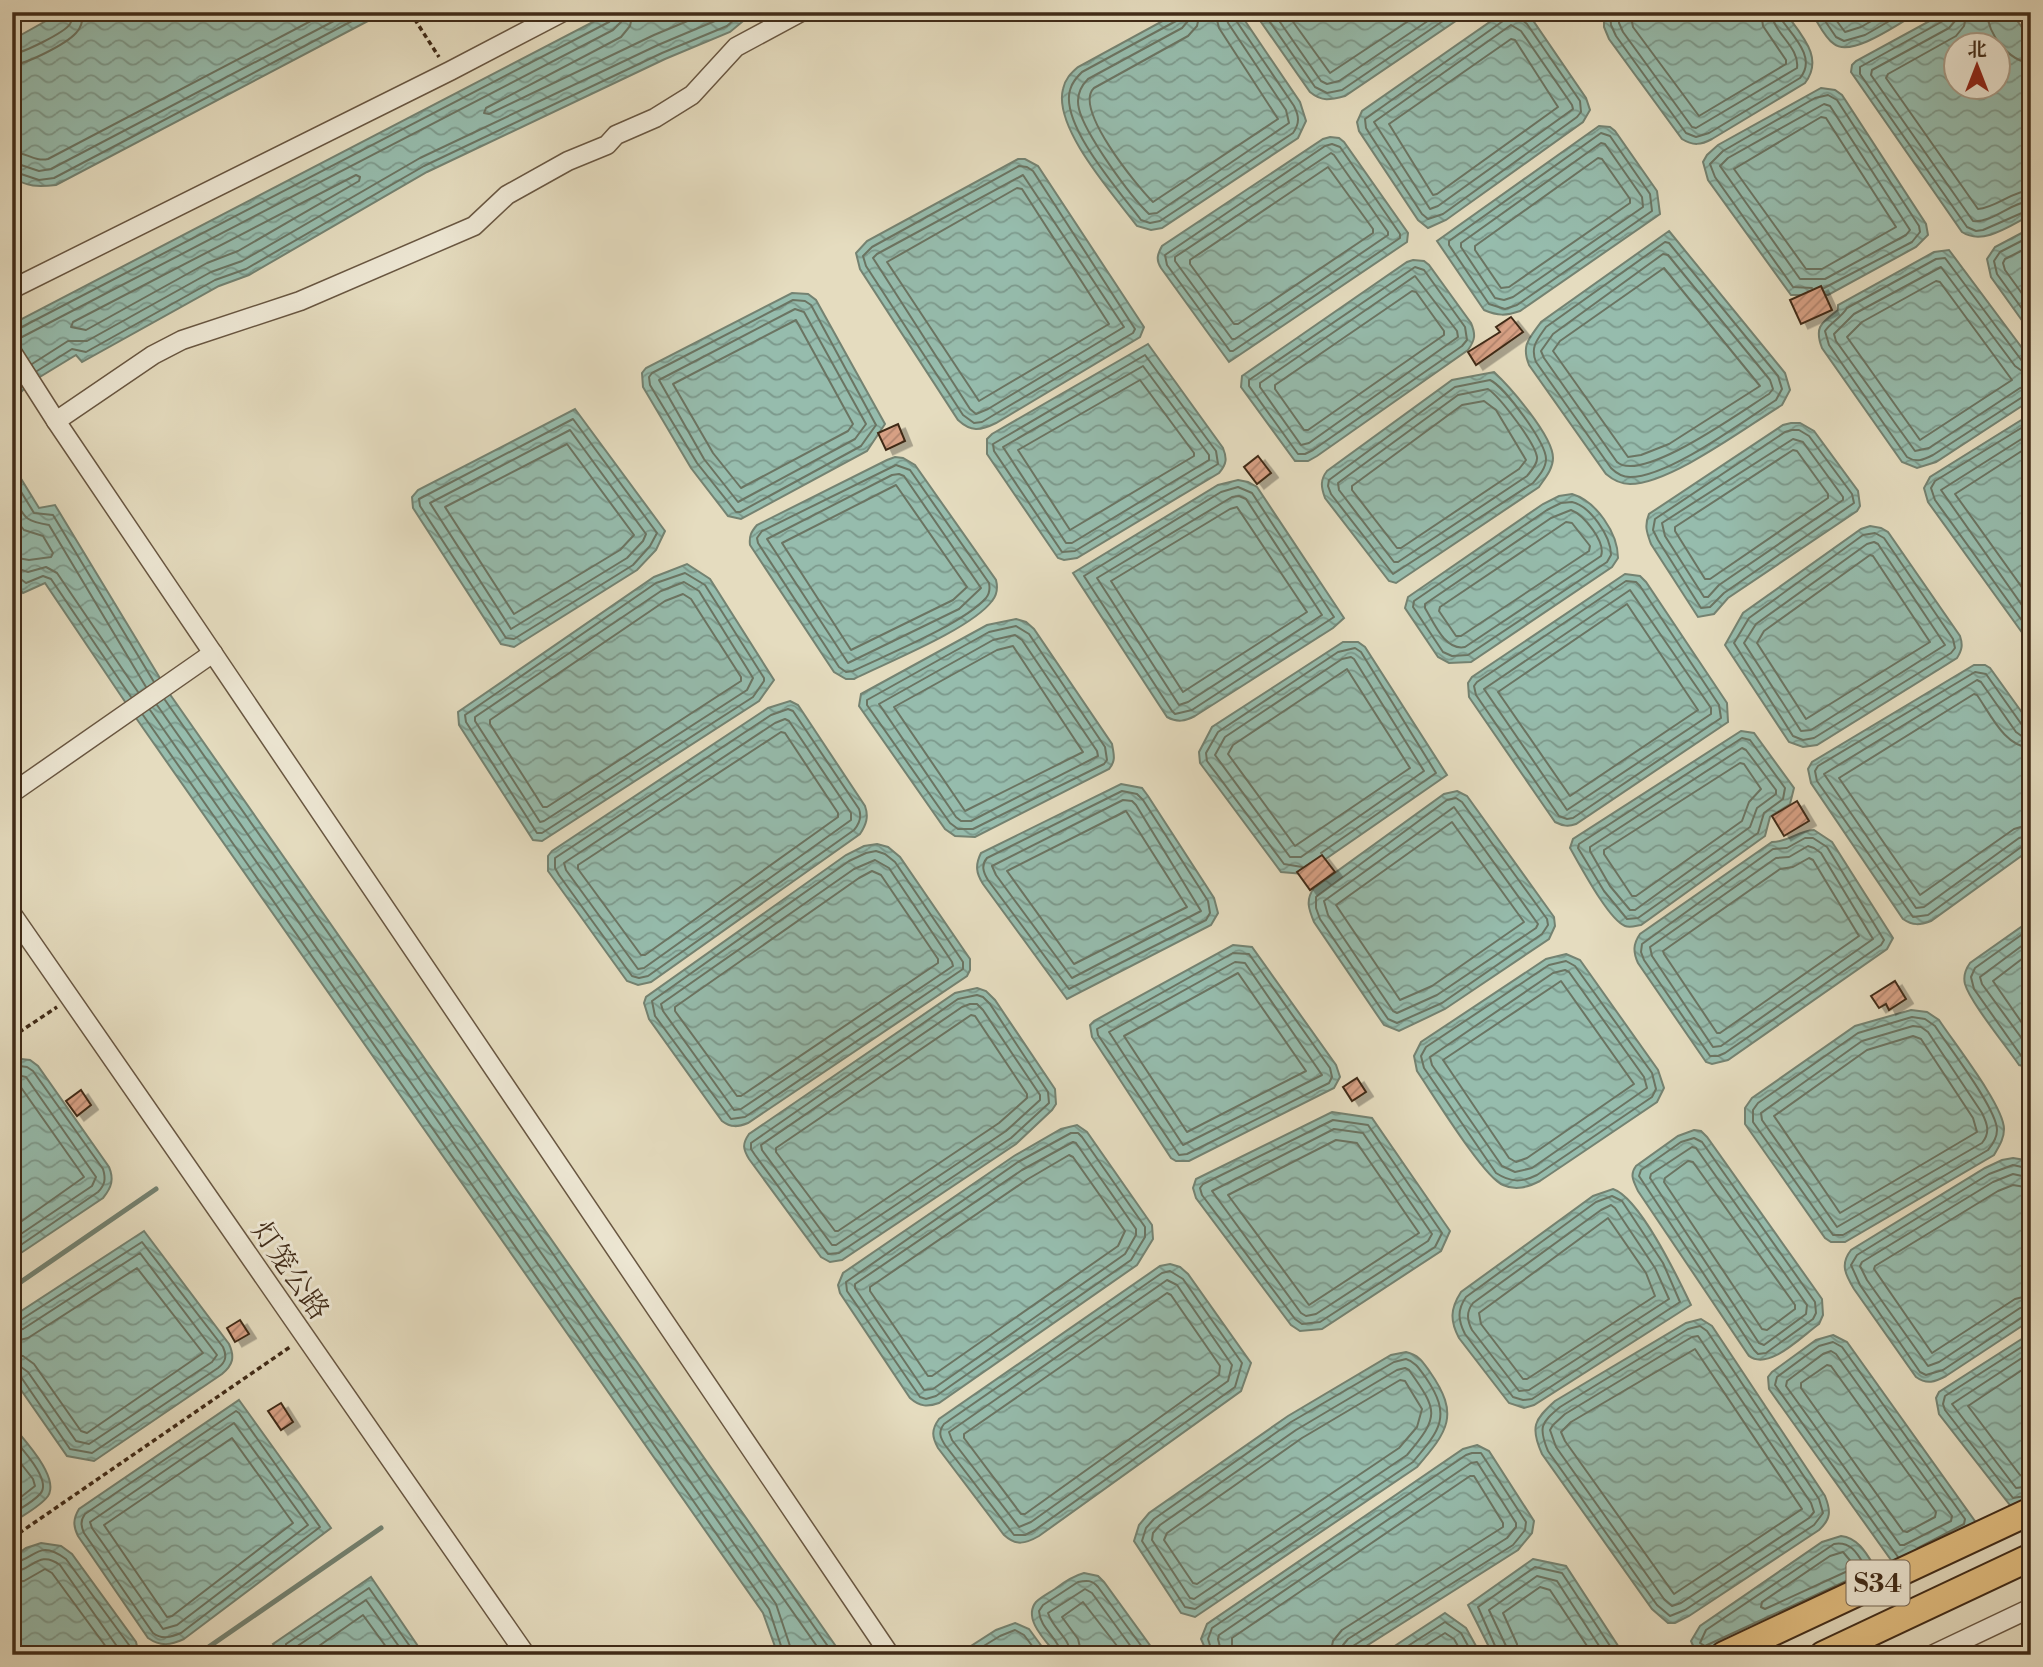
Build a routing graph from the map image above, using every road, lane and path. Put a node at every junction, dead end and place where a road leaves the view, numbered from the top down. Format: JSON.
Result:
{"nodes":[{"id":1,"x":410,"y":12,"type":"edge"},
{"id":2,"x":563,"y":12,"type":"edge"},
{"id":3,"x":801,"y":12,"type":"edge"},
{"id":4,"x":450,"y":71,"type":"junction"},
{"id":5,"x":12,"y":289,"type":"edge"},
{"id":6,"x":12,"y":352,"type":"edge"},
{"id":7,"x":56,"y":421,"type":"junction"},
{"id":8,"x":213,"y":653,"type":"junction"},
{"id":9,"x":12,"y":793,"type":"edge"},
{"id":10,"x":12,"y":914,"type":"edge"},
{"id":11,"x":70,"y":998,"type":"junction"},
{"id":12,"x":15,"y":1036,"type":"edge"},
{"id":13,"x":305,"y":1337,"type":"junction"},
{"id":14,"x":2031,"y":1511,"type":"edge"},
{"id":15,"x":12,"y":1538,"type":"edge"},
{"id":16,"x":2031,"y":1557,"type":"edge"},
{"id":17,"x":2031,"y":1608,"type":"edge"},
{"id":18,"x":526,"y":1655,"type":"edge"},
{"id":19,"x":890,"y":1655,"type":"edge"},
{"id":20,"x":1724,"y":1655,"type":"edge"},
{"id":21,"x":1823,"y":1655,"type":"edge"},
{"id":22,"x":1932,"y":1655,"type":"edge"}],
"edges":[{"from":1,"to":4,"type":"path"},
{"from":2,"to":4,"type":"street"},
{"from":3,"to":7,"type":"street"},
{"from":4,"to":5,"type":"street"},
{"from":6,"to":7,"type":"street"},
{"from":7,"to":8,"type":"street"},
{"from":8,"to":9,"type":"street"},
{"from":8,"to":19,"type":"street"},
{"from":10,"to":11,"type":"street","name":"灯笼公路"},
{"from":11,"to":12,"type":"path"},
{"from":11,"to":13,"type":"street","name":"灯笼公路"},
{"from":13,"to":15,"type":"path"},
{"from":13,"to":18,"type":"street","name":"灯笼公路"},
{"from":14,"to":20,"type":"highway","number":"S34"},
{"from":16,"to":21,"type":"highway","number":"S34"},
{"from":17,"to":22,"type":"street"}]}
